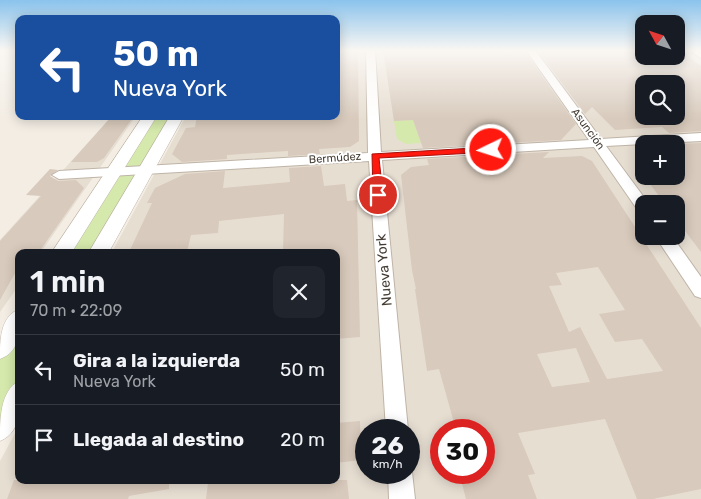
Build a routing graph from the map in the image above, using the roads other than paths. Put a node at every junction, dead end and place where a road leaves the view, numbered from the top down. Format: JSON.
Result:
{"nodes":[{"id":1,"x":371,"y":73,"type":"edge"},
{"id":2,"x":547,"y":73,"type":"edge"},
{"id":3,"x":147,"y":120,"type":"edge"},
{"id":4,"x":175,"y":120,"type":"edge"},
{"id":5,"x":701,"y":137,"type":"edge"},
{"id":6,"x":599,"y":143,"type":"junction"},
{"id":7,"x":375,"y":156,"type":"junction"},
{"id":8,"x":146,"y":170,"type":"junction"},
{"id":9,"x":114,"y":172,"type":"junction"},
{"id":10,"x":59,"y":175,"type":"dead end"},
{"id":11,"x":635,"y":195,"type":"edge"},
{"id":12,"x":669,"y":245,"type":"edge"},
{"id":13,"x":64,"y":249,"type":"edge"},
{"id":14,"x":101,"y":249,"type":"edge"},
{"id":15,"x":701,"y":291,"type":"edge"},
{"id":16,"x":15,"y":325,"type":"edge"},
{"id":17,"x":0,"y":348,"type":"edge"},
{"id":18,"x":15,"y":401,"type":"edge"},
{"id":19,"x":396,"y":419,"type":"edge"},
{"id":20,"x":0,"y":427,"type":"edge"},
{"id":21,"x":401,"y":484,"type":"edge"},
{"id":22,"x":402,"y":499,"type":"edge"}],
"edges":[{"from":1,"to":7,"type":"street","name":"Nueva York"},
{"from":2,"to":6,"type":"street","name":"Asunción"},
{"from":3,"to":9,"type":"street"},
{"from":4,"to":8,"type":"street"},
{"from":5,"to":6,"type":"street","name":"Bermúdez"},
{"from":6,"to":7,"type":"street","name":"Bermúdez"},
{"from":6,"to":11,"type":"street","name":"Asunción"},
{"from":7,"to":8,"type":"street","name":"Bermúdez"},
{"from":7,"to":19,"type":"street","name":"Nueva York"},
{"from":8,"to":9,"type":"street","name":"Bermúdez"},
{"from":8,"to":14,"type":"street"},
{"from":9,"to":10,"type":"street","name":"Bermúdez"},
{"from":9,"to":13,"type":"street"},
{"from":12,"to":15,"type":"street"},
{"from":16,"to":17,"type":"street"},
{"from":18,"to":20,"type":"street"},
{"from":21,"to":22,"type":"street"}]}
